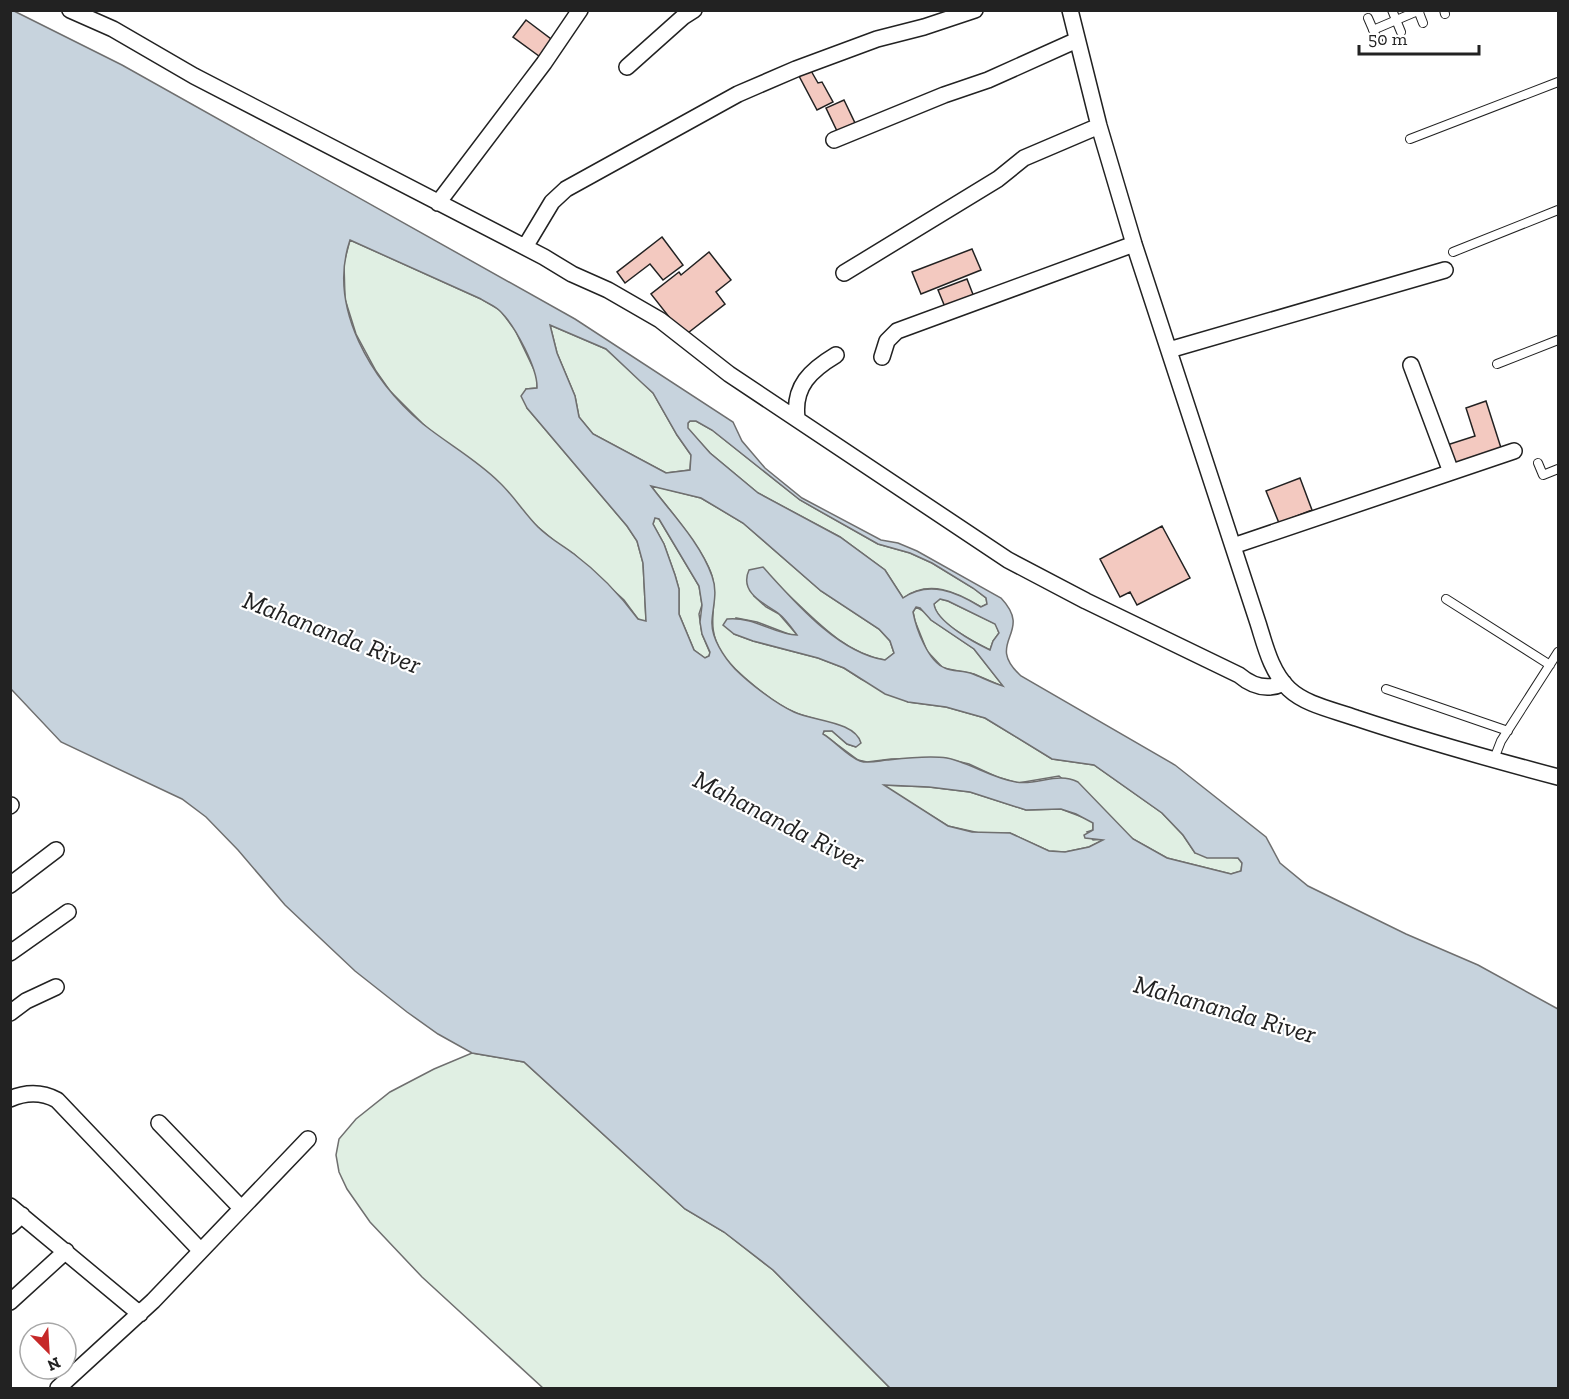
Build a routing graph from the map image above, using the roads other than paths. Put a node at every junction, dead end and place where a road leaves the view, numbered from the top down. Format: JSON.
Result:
{"nodes":[{"id":1,"x":70,"y":10,"type":"edge"},
{"id":2,"x":580,"y":10,"type":"edge"},
{"id":3,"x":693,"y":10,"type":"edge"},
{"id":4,"x":975,"y":10,"type":"edge"},
{"id":5,"x":1070,"y":10,"type":"edge"},
{"id":6,"x":1392,"y":10,"type":"edge"},
{"id":7,"x":1418,"y":11,"type":"edge"},
{"id":8,"x":1368,"y":18,"type":"dead end"},
{"id":9,"x":1395,"y":20,"type":"junction"},
{"id":10,"x":1423,"y":23,"type":"dead end"},
{"id":11,"x":1373,"y":30,"type":"junction"},
{"id":12,"x":1401,"y":32,"type":"dead end"},
{"id":13,"x":1077,"y":40,"type":"junction"},
{"id":14,"x":1378,"y":41,"type":"dead end"},
{"id":15,"x":627,"y":68,"type":"dead end"},
{"id":16,"x":1558,"y":82,"type":"edge"},
{"id":17,"x":1099,"y":126,"type":"junction"},
{"id":18,"x":1410,"y":139,"type":"dead end"},
{"id":19,"x":834,"y":140,"type":"dead end"},
{"id":20,"x":438,"y":203,"type":"junction"},
{"id":21,"x":1558,"y":210,"type":"edge"},
{"id":22,"x":1134,"y":244,"type":"junction"},
{"id":23,"x":525,"y":247,"type":"junction"},
{"id":24,"x":1453,"y":252,"type":"dead end"},
{"id":25,"x":1445,"y":270,"type":"dead end"},
{"id":26,"x":844,"y":273,"type":"dead end"},
{"id":27,"x":1558,"y":340,"type":"edge"},
{"id":28,"x":1169,"y":350,"type":"junction"},
{"id":29,"x":836,"y":355,"type":"dead end"},
{"id":30,"x":882,"y":357,"type":"dead end"},
{"id":31,"x":1497,"y":364,"type":"dead end"},
{"id":32,"x":1411,"y":365,"type":"dead end"},
{"id":33,"x":796,"y":418,"type":"junction"},
{"id":34,"x":1514,"y":451,"type":"dead end"},
{"id":35,"x":1538,"y":463,"type":"dead end"},
{"id":36,"x":1558,"y":469,"type":"edge"},
{"id":37,"x":1451,"y":472,"type":"junction"},
{"id":38,"x":1233,"y":546,"type":"junction"},
{"id":39,"x":1446,"y":599,"type":"dead end"},
{"id":40,"x":1555,"y":659,"type":"edge"},
{"id":41,"x":1284,"y":683,"type":"junction"},
{"id":42,"x":1386,"y":689,"type":"dead end"},
{"id":43,"x":1508,"y":730,"type":"junction"},
{"id":44,"x":1494,"y":759,"type":"junction"},
{"id":45,"x":1558,"y":777,"type":"edge"},
{"id":46,"x":56,"y":850,"type":"dead end"},
{"id":47,"x":10,"y":885,"type":"edge"},
{"id":48,"x":68,"y":912,"type":"dead end"},
{"id":49,"x":10,"y":953,"type":"edge"},
{"id":50,"x":56,"y":987,"type":"dead end"},
{"id":51,"x":10,"y":1013,"type":"edge"},
{"id":52,"x":10,"y":1099,"type":"edge"},
{"id":53,"x":159,"y":1123,"type":"dead end"},
{"id":54,"x":308,"y":1138,"type":"dead end"},
{"id":55,"x":241,"y":1208,"type":"junction"},
{"id":56,"x":16,"y":1210,"type":"edge"},
{"id":57,"x":10,"y":1226,"type":"edge"},
{"id":58,"x":200,"y":1250,"type":"junction"},
{"id":59,"x":66,"y":1251,"type":"junction"},
{"id":60,"x":10,"y":1302,"type":"edge"},
{"id":61,"x":140,"y":1314,"type":"junction"},
{"id":62,"x":58,"y":1389,"type":"edge"}],
"edges":[{"from":1,"to":20,"type":"street"},
{"from":2,"to":20,"type":"street"},
{"from":3,"to":15,"type":"street"},
{"from":4,"to":23,"type":"street"},
{"from":5,"to":13,"type":"street"},
{"from":6,"to":9,"type":"lane"},
{"from":7,"to":9,"type":"lane"},
{"from":7,"to":10,"type":"lane"},
{"from":8,"to":11,"type":"lane"},
{"from":9,"to":11,"type":"lane"},
{"from":9,"to":12,"type":"lane"},
{"from":11,"to":14,"type":"lane"},
{"from":13,"to":17,"type":"street"},
{"from":13,"to":19,"type":"street"},
{"from":16,"to":18,"type":"lane"},
{"from":17,"to":22,"type":"street"},
{"from":17,"to":26,"type":"street"},
{"from":20,"to":23,"type":"street"},
{"from":21,"to":24,"type":"lane"},
{"from":22,"to":28,"type":"street"},
{"from":22,"to":30,"type":"street"},
{"from":23,"to":33,"type":"street"},
{"from":25,"to":28,"type":"street"},
{"from":27,"to":31,"type":"lane"},
{"from":28,"to":38,"type":"street"},
{"from":29,"to":33,"type":"street"},
{"from":32,"to":37,"type":"street"},
{"from":33,"to":41,"type":"street"},
{"from":34,"to":37,"type":"street"},
{"from":35,"to":36,"type":"lane"},
{"from":37,"to":38,"type":"street"},
{"from":38,"to":41,"type":"street"},
{"from":39,"to":40,"type":"lane"},
{"from":40,"to":43,"type":"lane"},
{"from":41,"to":44,"type":"street"},
{"from":42,"to":43,"type":"lane"},
{"from":43,"to":44,"type":"lane"},
{"from":44,"to":45,"type":"street"},
{"from":46,"to":47,"type":"street"},
{"from":48,"to":49,"type":"street"},
{"from":50,"to":51,"type":"street"},
{"from":52,"to":58,"type":"street"},
{"from":53,"to":55,"type":"street"},
{"from":54,"to":55,"type":"street"},
{"from":55,"to":58,"type":"street"},
{"from":56,"to":57,"type":"street"},
{"from":56,"to":59,"type":"street"},
{"from":58,"to":61,"type":"street"},
{"from":59,"to":60,"type":"street"},
{"from":59,"to":61,"type":"street"},
{"from":61,"to":62,"type":"street"}]}
